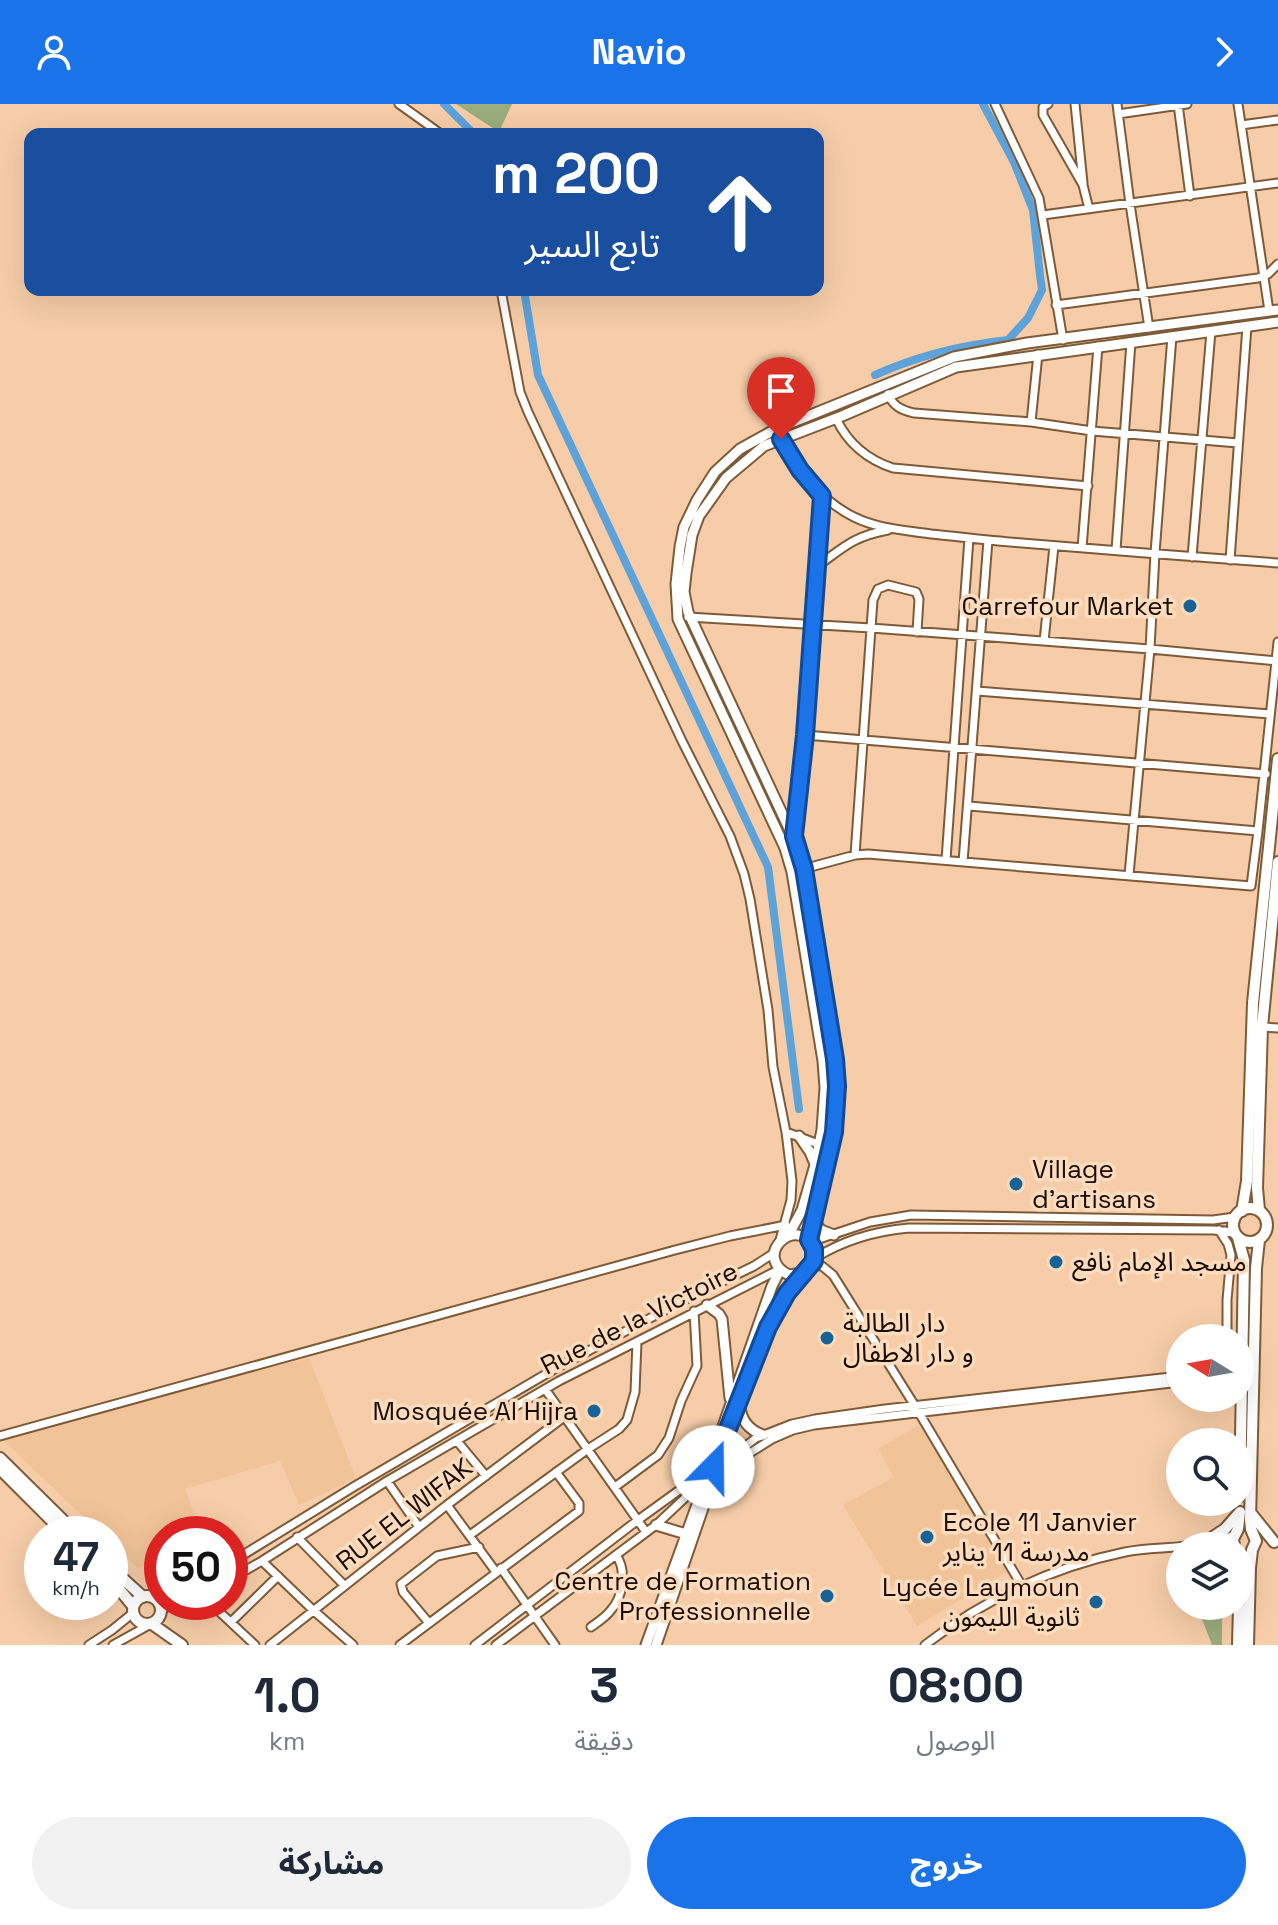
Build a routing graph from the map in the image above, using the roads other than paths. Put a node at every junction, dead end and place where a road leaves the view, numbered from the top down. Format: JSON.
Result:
{"nodes":[{"id":1,"x":399,"y":104,"type":"edge"},
{"id":2,"x":995,"y":104,"type":"edge"},
{"id":3,"x":1048,"y":104,"type":"edge"},
{"id":4,"x":1075,"y":104,"type":"edge"},
{"id":5,"x":1117,"y":104,"type":"edge"},
{"id":6,"x":1181,"y":104,"type":"edge"},
{"id":7,"x":1238,"y":104,"type":"edge"},
{"id":8,"x":1118,"y":114,"type":"junction"},
{"id":9,"x":1278,"y":120,"type":"edge"},
{"id":10,"x":1241,"y":125,"type":"junction"},
{"id":11,"x":433,"y":128,"type":"edge"},
{"id":12,"x":1278,"y":183,"type":"edge"},
{"id":13,"x":1083,"y":185,"type":"junction"},
{"id":14,"x":1250,"y":188,"type":"junction"},
{"id":15,"x":1190,"y":196,"type":"junction"},
{"id":16,"x":1130,"y":204,"type":"junction"},
{"id":17,"x":1089,"y":209,"type":"junction"},
{"id":18,"x":1043,"y":215,"type":"junction"},
{"id":19,"x":1278,"y":264,"type":"edge"},
{"id":20,"x":1263,"y":277,"type":"junction"},
{"id":21,"x":1144,"y":294,"type":"junction"},
{"id":22,"x":502,"y":296,"type":"edge"},
{"id":23,"x":1056,"y":305,"type":"junction"},
{"id":24,"x":1273,"y":311,"type":"edge"},
{"id":25,"x":1278,"y":322,"type":"edge"},
{"id":26,"x":1247,"y":326,"type":"junction"},
{"id":27,"x":1149,"y":328,"type":"junction"},
{"id":28,"x":1211,"y":331,"type":"junction"},
{"id":29,"x":1172,"y":336,"type":"junction"},
{"id":30,"x":1063,"y":340,"type":"junction"},
{"id":31,"x":1131,"y":342,"type":"junction"},
{"id":32,"x":1098,"y":346,"type":"junction"},
{"id":33,"x":1038,"y":354,"type":"junction"},
{"id":34,"x":885,"y":384,"type":"junction"},
{"id":35,"x":888,"y":395,"type":"junction"},
{"id":36,"x":836,"y":418,"type":"junction"},
{"id":37,"x":1031,"y":422,"type":"junction"},
{"id":38,"x":776,"y":429,"type":"junction"},
{"id":39,"x":1092,"y":431,"type":"junction"},
{"id":40,"x":1124,"y":434,"type":"junction"},
{"id":41,"x":1164,"y":437,"type":"junction"},
{"id":42,"x":781,"y":439,"type":"junction"},
{"id":43,"x":1202,"y":440,"type":"junction"},
{"id":44,"x":1238,"y":443,"type":"junction"},
{"id":45,"x":1088,"y":486,"type":"junction"},
{"id":46,"x":822,"y":496,"type":"junction"},
{"id":47,"x":894,"y":529,"type":"junction"},
{"id":48,"x":969,"y":538,"type":"junction"},
{"id":49,"x":988,"y":540,"type":"junction"},
{"id":50,"x":1054,"y":546,"type":"junction"},
{"id":51,"x":1082,"y":548,"type":"junction"},
{"id":52,"x":1116,"y":550,"type":"junction"},
{"id":53,"x":1155,"y":553,"type":"junction"},
{"id":54,"x":1192,"y":557,"type":"junction"},
{"id":55,"x":1230,"y":560,"type":"junction"},
{"id":56,"x":1278,"y":563,"type":"edge"},
{"id":57,"x":819,"y":565,"type":"junction"},
{"id":58,"x":689,"y":617,"type":"junction"},
{"id":59,"x":678,"y":619,"type":"junction"},
{"id":60,"x":813,"y":624,"type":"junction"},
{"id":61,"x":871,"y":628,"type":"junction"},
{"id":62,"x":917,"y":632,"type":"junction"},
{"id":63,"x":961,"y":635,"type":"junction"},
{"id":64,"x":981,"y":636,"type":"junction"},
{"id":65,"x":1044,"y":641,"type":"junction"},
{"id":66,"x":1278,"y":642,"type":"edge"},
{"id":67,"x":1150,"y":649,"type":"junction"},
{"id":68,"x":1277,"y":661,"type":"edge"},
{"id":69,"x":977,"y":691,"type":"junction"},
{"id":70,"x":1144,"y":704,"type":"junction"},
{"id":71,"x":1270,"y":714,"type":"junction"},
{"id":72,"x":805,"y":735,"type":"junction"},
{"id":73,"x":863,"y":740,"type":"junction"},
{"id":74,"x":953,"y":747,"type":"junction"},
{"id":75,"x":973,"y":749,"type":"junction"},
{"id":76,"x":1278,"y":759,"type":"edge"},
{"id":77,"x":1139,"y":763,"type":"junction"},
{"id":78,"x":1264,"y":773,"type":"junction"},
{"id":79,"x":1276,"y":775,"type":"edge"},
{"id":80,"x":969,"y":806,"type":"junction"},
{"id":81,"x":1134,"y":820,"type":"junction"},
{"id":82,"x":1258,"y":831,"type":"junction"},
{"id":83,"x":794,"y":836,"type":"junction"},
{"id":84,"x":855,"y":855,"type":"junction"},
{"id":85,"x":946,"y":860,"type":"junction"},
{"id":86,"x":963,"y":862,"type":"junction"},
{"id":87,"x":1278,"y":862,"type":"edge"},
{"id":88,"x":804,"y":869,"type":"junction"},
{"id":89,"x":792,"y":872,"type":"junction"},
{"id":90,"x":1129,"y":875,"type":"junction"},
{"id":91,"x":1262,"y":1027,"type":"junction"},
{"id":92,"x":1278,"y":1028,"type":"edge"},
{"id":93,"x":786,"y":1132,"type":"junction"},
{"id":94,"x":799,"y":1136,"type":"junction"},
{"id":95,"x":820,"y":1144,"type":"junction"},
{"id":96,"x":830,"y":1149,"type":"junction"},
{"id":97,"x":815,"y":1165,"type":"junction"},
{"id":98,"x":1259,"y":1210,"type":"junction"},
{"id":99,"x":1238,"y":1214,"type":"junction"},
{"id":100,"x":813,"y":1220,"type":"junction"},
{"id":101,"x":1219,"y":1230,"type":"junction"},
{"id":102,"x":785,"y":1234,"type":"junction"},
{"id":103,"x":834,"y":1235,"type":"junction"},
{"id":104,"x":1237,"y":1236,"type":"junction"},
{"id":105,"x":1259,"y":1240,"type":"junction"},
{"id":106,"x":809,"y":1241,"type":"junction"},
{"id":107,"x":774,"y":1253,"type":"junction"},
{"id":108,"x":813,"y":1261,"type":"junction"},
{"id":109,"x":780,"y":1270,"type":"junction"},
{"id":110,"x":803,"y":1273,"type":"junction"},
{"id":111,"x":707,"y":1305,"type":"junction"},
{"id":112,"x":694,"y":1311,"type":"junction"},
{"id":113,"x":1227,"y":1324,"type":"edge"},
{"id":114,"x":1242,"y":1324,"type":"edge"},
{"id":115,"x":637,"y":1342,"type":"junction"},
{"id":116,"x":1166,"y":1379,"type":"edge"},
{"id":117,"x":1166,"y":1382,"type":"edge"},
{"id":118,"x":1146,"y":1383,"type":"junction"},
{"id":119,"x":545,"y":1389,"type":"junction"},
{"id":120,"x":735,"y":1402,"type":"junction"},
{"id":121,"x":917,"y":1409,"type":"junction"},
{"id":122,"x":564,"y":1417,"type":"junction"},
{"id":123,"x":1247,"y":1428,"type":"edge"},
{"id":124,"x":763,"y":1435,"type":"junction"},
{"id":125,"x":0,"y":1436,"type":"edge"},
{"id":126,"x":457,"y":1441,"type":"junction"},
{"id":127,"x":588,"y":1449,"type":"junction"},
{"id":128,"x":0,"y":1458,"type":"edge"},
{"id":129,"x":0,"y":1469,"type":"edge"},
{"id":130,"x":556,"y":1472,"type":"junction"},
{"id":131,"x":710,"y":1474,"type":"junction"},
{"id":132,"x":486,"y":1476,"type":"junction"},
{"id":133,"x":387,"y":1481,"type":"junction"},
{"id":134,"x":615,"y":1487,"type":"junction"},
{"id":135,"x":30,"y":1493,"type":"junction"},
{"id":136,"x":447,"y":1505,"type":"junction"},
{"id":137,"x":50,"y":1516,"type":"edge"},
{"id":138,"x":56,"y":1516,"type":"edge"},
{"id":139,"x":1235,"y":1516,"type":"edge"},
{"id":140,"x":1251,"y":1516,"type":"edge"},
{"id":141,"x":638,"y":1520,"type":"junction"},
{"id":142,"x":656,"y":1525,"type":"junction"},
{"id":143,"x":419,"y":1527,"type":"junction"},
{"id":144,"x":646,"y":1532,"type":"junction"},
{"id":145,"x":1220,"y":1532,"type":"edge"},
{"id":146,"x":686,"y":1534,"type":"junction"},
{"id":147,"x":470,"y":1535,"type":"junction"},
{"id":148,"x":297,"y":1537,"type":"junction"},
{"id":149,"x":1254,"y":1541,"type":"edge"},
{"id":150,"x":1276,"y":1542,"type":"edge"},
{"id":151,"x":479,"y":1547,"type":"junction"},
{"id":152,"x":1166,"y":1547,"type":"edge"},
{"id":153,"x":248,"y":1552,"type":"edge"},
{"id":154,"x":616,"y":1555,"type":"junction"},
{"id":155,"x":262,"y":1561,"type":"junction"},
{"id":156,"x":248,"y":1569,"type":"edge"},
{"id":157,"x":499,"y":1570,"type":"junction"},
{"id":158,"x":278,"y":1576,"type":"junction"},
{"id":159,"x":128,"y":1582,"type":"edge"},
{"id":160,"x":344,"y":1585,"type":"junction"},
{"id":161,"x":1022,"y":1586,"type":"junction"},
{"id":162,"x":144,"y":1594,"type":"edge"},
{"id":163,"x":144,"y":1597,"type":"edge"},
{"id":164,"x":128,"y":1602,"type":"edge"},
{"id":165,"x":527,"y":1605,"type":"junction"},
{"id":166,"x":133,"y":1609,"type":"junction"},
{"id":167,"x":313,"y":1610,"type":"junction"},
{"id":168,"x":535,"y":1616,"type":"junction"},
{"id":169,"x":156,"y":1620,"type":"edge"},
{"id":170,"x":166,"y":1620,"type":"edge"},
{"id":171,"x":1239,"y":1620,"type":"edge"},
{"id":172,"x":1249,"y":1620,"type":"edge"},
{"id":173,"x":231,"y":1622,"type":"joint"},
{"id":174,"x":429,"y":1623,"type":"junction"},
{"id":175,"x":150,"y":1624,"type":"junction"},
{"id":176,"x":591,"y":1627,"type":"dead end"},
{"id":177,"x":181,"y":1644,"type":"edge"},
{"id":178,"x":89,"y":1645,"type":"edge"},
{"id":179,"x":113,"y":1645,"type":"edge"},
{"id":180,"x":255,"y":1645,"type":"edge"},
{"id":181,"x":270,"y":1645,"type":"edge"},
{"id":182,"x":353,"y":1645,"type":"edge"},
{"id":183,"x":400,"y":1645,"type":"edge"},
{"id":184,"x":475,"y":1645,"type":"edge"},
{"id":185,"x":496,"y":1645,"type":"edge"},
{"id":186,"x":555,"y":1645,"type":"edge"},
{"id":187,"x":646,"y":1645,"type":"edge"},
{"id":188,"x":656,"y":1645,"type":"edge"},
{"id":189,"x":925,"y":1645,"type":"edge"},
{"id":190,"x":1238,"y":1645,"type":"edge"},
{"id":191,"x":1248,"y":1645,"type":"edge"}],
"edges":[{"from":1,"to":11,"type":"street"},
{"from":2,"to":18,"type":"street"},
{"from":3,"to":13,"type":"street"},
{"from":4,"to":13,"type":"street"},
{"from":5,"to":8,"type":"street"},
{"from":6,"to":8,"type":"street"},
{"from":6,"to":15,"type":"street"},
{"from":7,"to":10,"type":"street"},
{"from":8,"to":16,"type":"street"},
{"from":9,"to":10,"type":"street"},
{"from":10,"to":14,"type":"street"},
{"from":12,"to":14,"type":"street"},
{"from":13,"to":17,"type":"street"},
{"from":14,"to":15,"type":"street"},
{"from":14,"to":20,"type":"street"},
{"from":15,"to":16,"type":"street"},
{"from":16,"to":17,"type":"street"},
{"from":16,"to":21,"type":"street"},
{"from":17,"to":18,"type":"street"},
{"from":18,"to":23,"type":"street"},
{"from":19,"to":20,"type":"street"},
{"from":20,"to":21,"type":"street"},
{"from":20,"to":24,"type":"street"},
{"from":21,"to":23,"type":"street"},
{"from":21,"to":27,"type":"street"},
{"from":22,"to":93,"type":"street"},
{"from":23,"to":30,"type":"street"},
{"from":24,"to":27,"type":"main road"},
{"from":25,"to":26,"type":"main road"},
{"from":26,"to":28,"type":"main road"},
{"from":26,"to":44,"type":"street"},
{"from":27,"to":30,"type":"main road"},
{"from":28,"to":29,"type":"main road"},
{"from":28,"to":43,"type":"street"},
{"from":29,"to":31,"type":"main road"},
{"from":29,"to":41,"type":"street"},
{"from":30,"to":34,"type":"main road"},
{"from":31,"to":32,"type":"main road"},
{"from":31,"to":40,"type":"street"},
{"from":32,"to":33,"type":"main road"},
{"from":32,"to":39,"type":"street"},
{"from":33,"to":35,"type":"main road"},
{"from":33,"to":37,"type":"street"},
{"from":34,"to":35,"type":"street"},
{"from":34,"to":38,"type":"main road"},
{"from":35,"to":36,"type":"main road"},
{"from":35,"to":37,"type":"street"},
{"from":36,"to":42,"type":"main road"},
{"from":36,"to":45,"type":"street"},
{"from":37,"to":39,"type":"street"},
{"from":38,"to":42,"type":"street"},
{"from":38,"to":59,"type":"main road"},
{"from":39,"to":40,"type":"street"},
{"from":39,"to":45,"type":"street"},
{"from":40,"to":41,"type":"street"},
{"from":40,"to":52,"type":"street"},
{"from":41,"to":43,"type":"street"},
{"from":41,"to":53,"type":"street"},
{"from":42,"to":46,"type":"street"},
{"from":42,"to":58,"type":"main road"},
{"from":43,"to":44,"type":"street"},
{"from":43,"to":54,"type":"street"},
{"from":44,"to":55,"type":"street"},
{"from":45,"to":51,"type":"street"},
{"from":46,"to":47,"type":"street"},
{"from":46,"to":57,"type":"street"},
{"from":47,"to":48,"type":"street"},
{"from":47,"to":57,"type":"street"},
{"from":48,"to":49,"type":"street"},
{"from":48,"to":63,"type":"street"},
{"from":49,"to":50,"type":"street"},
{"from":49,"to":64,"type":"street"},
{"from":50,"to":51,"type":"street"},
{"from":50,"to":65,"type":"street"},
{"from":51,"to":52,"type":"street"},
{"from":52,"to":53,"type":"street"},
{"from":53,"to":54,"type":"street"},
{"from":53,"to":67,"type":"street"},
{"from":54,"to":55,"type":"street"},
{"from":55,"to":56,"type":"street"},
{"from":57,"to":60,"type":"street"},
{"from":58,"to":59,"type":"street"},
{"from":58,"to":60,"type":"street"},
{"from":58,"to":83,"type":"main road"},
{"from":59,"to":89,"type":"main road"},
{"from":60,"to":61,"type":"street"},
{"from":60,"to":72,"type":"street"},
{"from":61,"to":62,"type":"street"},
{"from":61,"to":62,"type":"street"},
{"from":61,"to":73,"type":"street"},
{"from":62,"to":63,"type":"street"},
{"from":63,"to":64,"type":"street"},
{"from":63,"to":74,"type":"street"},
{"from":64,"to":65,"type":"street"},
{"from":64,"to":69,"type":"street"},
{"from":65,"to":67,"type":"street"},
{"from":66,"to":68,"type":"street"},
{"from":67,"to":68,"type":"street"},
{"from":67,"to":70,"type":"street"},
{"from":68,"to":71,"type":"street"},
{"from":69,"to":70,"type":"street"},
{"from":69,"to":75,"type":"street"},
{"from":70,"to":71,"type":"street"},
{"from":70,"to":77,"type":"street"},
{"from":71,"to":78,"type":"street"},
{"from":72,"to":73,"type":"street"},
{"from":72,"to":83,"type":"street"},
{"from":73,"to":74,"type":"street"},
{"from":73,"to":84,"type":"street"},
{"from":74,"to":75,"type":"street"},
{"from":74,"to":85,"type":"street"},
{"from":75,"to":77,"type":"street"},
{"from":75,"to":80,"type":"street"},
{"from":76,"to":79,"type":"highway"},
{"from":77,"to":78,"type":"street"},
{"from":77,"to":81,"type":"street"},
{"from":78,"to":79,"type":"street"},
{"from":78,"to":82,"type":"street"},
{"from":79,"to":99,"type":"highway"},
{"from":80,"to":81,"type":"street"},
{"from":80,"to":86,"type":"street"},
{"from":81,"to":82,"type":"street"},
{"from":81,"to":90,"type":"street"},
{"from":82,"to":90,"type":"street"},
{"from":83,"to":88,"type":"main road"},
{"from":84,"to":85,"type":"street"},
{"from":84,"to":88,"type":"street"},
{"from":85,"to":86,"type":"street"},
{"from":86,"to":90,"type":"street"},
{"from":87,"to":91,"type":"highway"},
{"from":88,"to":89,"type":"street"},
{"from":88,"to":96,"type":"main road"},
{"from":89,"to":95,"type":"main road"},
{"from":91,"to":92,"type":"street"},
{"from":91,"to":98,"type":"highway"},
{"from":93,"to":94,"type":"street"},
{"from":93,"to":102,"type":"street"},
{"from":94,"to":95,"type":"street"},
{"from":94,"to":97,"type":"main road"},
{"from":95,"to":96,"type":"street"},
{"from":95,"to":97,"type":"main road"},
{"from":96,"to":100,"type":"main road"},
{"from":97,"to":102,"type":"main road"},
{"from":98,"to":99,"type":"highway"},
{"from":98,"to":105,"type":"highway"},
{"from":99,"to":103,"type":"street"},
{"from":99,"to":104,"type":"highway"},
{"from":100,"to":103,"type":"main road"},
{"from":100,"to":106,"type":"main road"},
{"from":101,"to":104,"type":"street"},
{"from":101,"to":108,"type":"street"},
{"from":101,"to":113,"type":"street"},
{"from":102,"to":106,"type":"main road"},
{"from":102,"to":107,"type":"main road"},
{"from":102,"to":125,"type":"street"},
{"from":103,"to":106,"type":"street"},
{"from":104,"to":105,"type":"highway"},
{"from":104,"to":114,"type":"highway"},
{"from":105,"to":123,"type":"highway"},
{"from":106,"to":108,"type":"main road"},
{"from":107,"to":109,"type":"main road"},
{"from":107,"to":153,"type":"street","name":"Rue de la Victoire"},
{"from":108,"to":110,"type":"main road"},
{"from":108,"to":121,"type":"street"},
{"from":109,"to":110,"type":"main road"},
{"from":109,"to":111,"type":"street","name":"Rue de la Victoire"},
{"from":109,"to":120,"type":"main road"},
{"from":110,"to":120,"type":"main road"},
{"from":111,"to":112,"type":"street","name":"Rue de la Victoire"},
{"from":111,"to":120,"type":"main road"},
{"from":112,"to":115,"type":"street","name":"Rue de la Victoire"},
{"from":112,"to":134,"type":"street"},
{"from":115,"to":119,"type":"street","name":"Rue de la Victoire"},
{"from":115,"to":127,"type":"street"},
{"from":116,"to":118,"type":"street"},
{"from":117,"to":118,"type":"street"},
{"from":118,"to":121,"type":"street"},
{"from":119,"to":122,"type":"street"},
{"from":119,"to":126,"type":"street","name":"Rue de la Victoire"},
{"from":120,"to":124,"type":"main road"},
{"from":120,"to":131,"type":"main road"},
{"from":121,"to":124,"type":"street"},
{"from":121,"to":131,"type":"street"},
{"from":121,"to":161,"type":"street"},
{"from":122,"to":127,"type":"street"},
{"from":122,"to":132,"type":"street","name":"RUE EL WIFAK"},
{"from":124,"to":131,"type":"street"},
{"from":126,"to":132,"type":"street"},
{"from":126,"to":133,"type":"street","name":"Rue de la Victoire"},
{"from":127,"to":130,"type":"street"},
{"from":127,"to":134,"type":"street"},
{"from":128,"to":135,"type":"highway"},
{"from":129,"to":135,"type":"highway"},
{"from":130,"to":147,"type":"street"},
{"from":130,"to":157,"type":"street"},
{"from":131,"to":141,"type":"street"},
{"from":131,"to":142,"type":"street"},
{"from":131,"to":146,"type":"main road"},
{"from":131,"to":188,"type":"main road"},
{"from":132,"to":136,"type":"street","name":"RUE EL WIFAK"},
{"from":133,"to":143,"type":"street"},
{"from":133,"to":148,"type":"street","name":"Rue de la Victoire"},
{"from":134,"to":141,"type":"street"},
{"from":135,"to":137,"type":"highway"},
{"from":135,"to":138,"type":"highway"},
{"from":136,"to":143,"type":"street","name":"RUE EL WIFAK"},
{"from":136,"to":147,"type":"street"},
{"from":139,"to":145,"type":"highway"},
{"from":140,"to":150,"type":"highway"},
{"from":141,"to":144,"type":"street"},
{"from":141,"to":165,"type":"street"},
{"from":142,"to":144,"type":"street"},
{"from":142,"to":146,"type":"main road"},
{"from":143,"to":160,"type":"street","name":"RUE EL WIFAK"},
{"from":144,"to":154,"type":"street"},
{"from":146,"to":187,"type":"main road"},
{"from":147,"to":151,"type":"street"},
{"from":148,"to":155,"type":"street","name":"Rue de la Victoire"},
{"from":148,"to":160,"type":"street"},
{"from":149,"to":150,"type":"street"},
{"from":151,"to":157,"type":"street"},
{"from":151,"to":174,"type":"street"},
{"from":152,"to":161,"type":"street"},
{"from":154,"to":168,"type":"street"},
{"from":154,"to":176,"type":"street"},
{"from":155,"to":156,"type":"street","name":"Rue de la Victoire"},
{"from":155,"to":158,"type":"street"},
{"from":157,"to":165,"type":"street"},
{"from":157,"to":174,"type":"street"},
{"from":158,"to":167,"type":"street"},
{"from":158,"to":173,"type":"street"},
{"from":159,"to":162,"type":"highway"},
{"from":160,"to":167,"type":"street","name":"RUE EL WIFAK"},
{"from":161,"to":189,"type":"street"},
{"from":163,"to":166,"type":"highway"},
{"from":164,"to":166,"type":"highway"},
{"from":165,"to":168,"type":"street"},
{"from":165,"to":184,"type":"street"},
{"from":166,"to":175,"type":"highway"},
{"from":166,"to":178,"type":"street"},
{"from":167,"to":181,"type":"street","name":"RUE EL WIFAK"},
{"from":167,"to":182,"type":"street"},
{"from":168,"to":185,"type":"street"},
{"from":168,"to":186,"type":"street"},
{"from":169,"to":175,"type":"highway"},
{"from":170,"to":177,"type":"highway"},
{"from":171,"to":190,"type":"highway"},
{"from":172,"to":191,"type":"highway"},
{"from":173,"to":180,"type":"street"},
{"from":174,"to":183,"type":"street"},
{"from":175,"to":177,"type":"highway"},
{"from":175,"to":179,"type":"street"}]}
